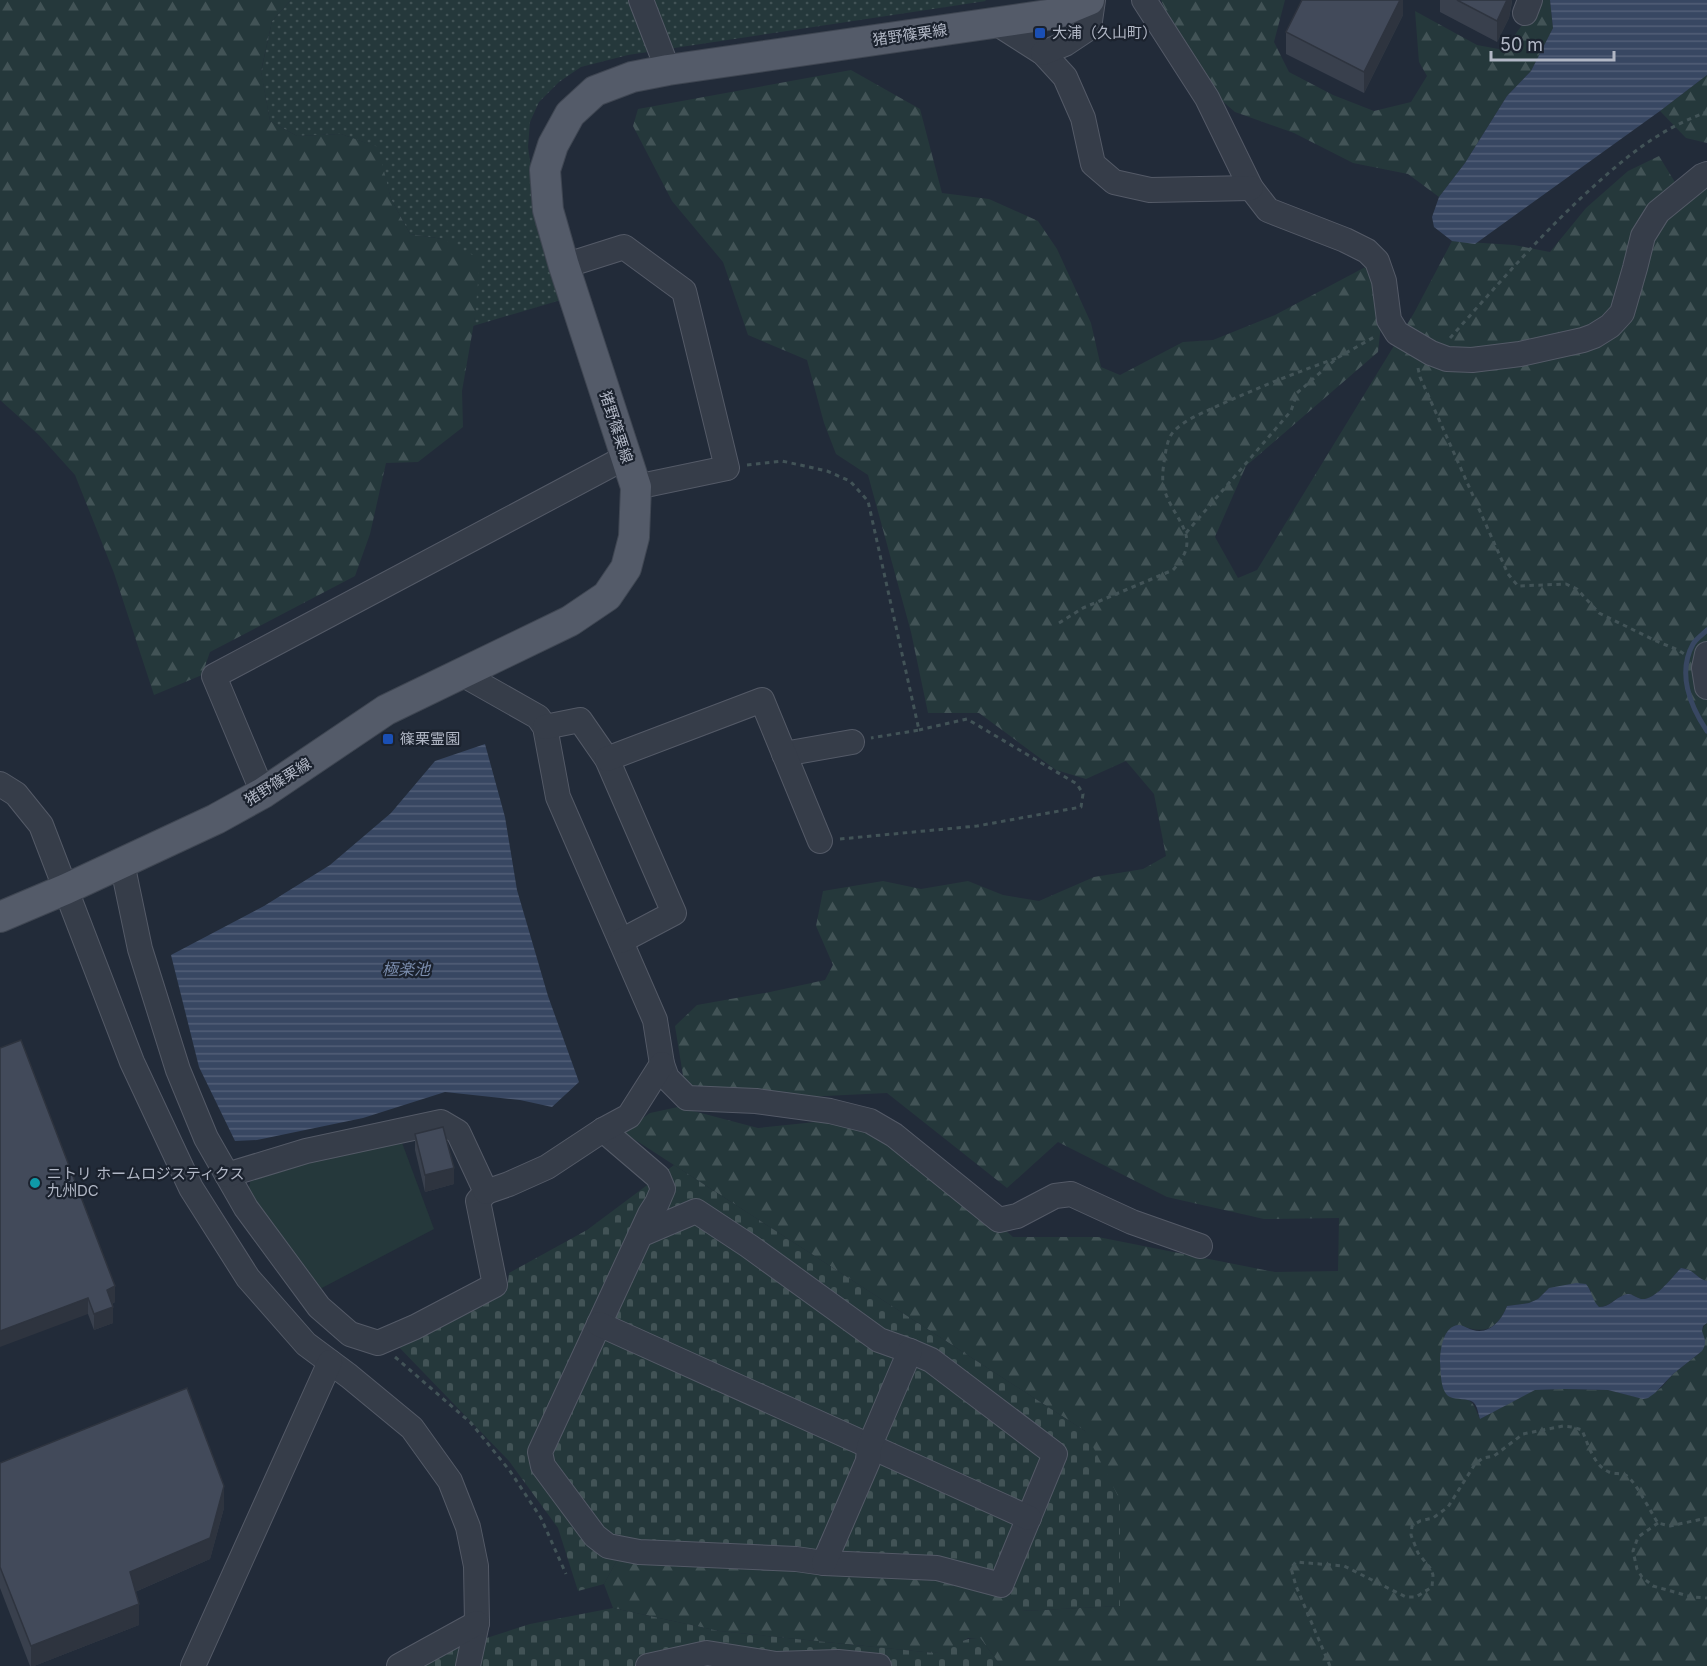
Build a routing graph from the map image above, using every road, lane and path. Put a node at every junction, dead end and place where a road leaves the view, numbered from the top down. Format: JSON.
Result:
{"nodes":[{"id":1,"x":640,"y":0,"type":"edge"},
{"id":2,"x":1091,"y":0,"type":"edge"},
{"id":3,"x":1144,"y":0,"type":"edge"},
{"id":4,"x":996,"y":22,"type":"junction"},
{"id":5,"x":1043,"y":53,"type":"junction"},
{"id":6,"x":668,"y":70,"type":"junction"},
{"id":7,"x":1707,"y":112,"type":"edge"},
{"id":8,"x":1707,"y":174,"type":"edge"},
{"id":9,"x":1251,"y":188,"type":"junction"},
{"id":10,"x":564,"y":266,"type":"junction"},
{"id":11,"x":1393,"y":327,"type":"junction"},
{"id":12,"x":1431,"y":352,"type":"junction"},
{"id":13,"x":1337,"y":358,"type":"junction"},
{"id":14,"x":626,"y":457,"type":"junction"},
{"id":15,"x":727,"y":468,"type":"junction"},
{"id":16,"x":636,"y":487,"type":"junction"},
{"id":17,"x":1186,"y":533,"type":"junction"},
{"id":18,"x":1059,"y":623,"type":"dead end"},
{"id":19,"x":1706,"y":670,"type":"edge"},
{"id":20,"x":462,"y":674,"type":"junction"},
{"id":21,"x":545,"y":727,"type":"junction"},
{"id":22,"x":919,"y":730,"type":"junction"},
{"id":23,"x":852,"y":742,"type":"joint"},
{"id":24,"x":784,"y":754,"type":"junction"},
{"id":25,"x":607,"y":759,"type":"junction"},
{"id":26,"x":0,"y":784,"type":"edge"},
{"id":27,"x":263,"y":793,"type":"junction"},
{"id":28,"x":820,"y":841,"type":"joint"},
{"id":29,"x":122,"y":863,"type":"junction"},
{"id":30,"x":66,"y":889,"type":"junction"},
{"id":31,"x":0,"y":917,"type":"edge"},
{"id":32,"x":621,"y":940,"type":"junction"},
{"id":33,"x":662,"y":1064,"type":"junction"},
{"id":34,"x":603,"y":1130,"type":"junction"},
{"id":35,"x":227,"y":1175,"type":"junction"},
{"id":36,"x":486,"y":1192,"type":"junction"},
{"id":37,"x":645,"y":1224,"type":"junction"},
{"id":38,"x":1200,"y":1246,"type":"dead end"},
{"id":39,"x":599,"y":1324,"type":"junction"},
{"id":40,"x":378,"y":1343,"type":"junction"},
{"id":41,"x":910,"y":1351,"type":"junction"},
{"id":42,"x":330,"y":1362,"type":"junction"},
{"id":43,"x":869,"y":1447,"type":"junction"},
{"id":44,"x":1029,"y":1518,"type":"junction"},
{"id":45,"x":1707,"y":1518,"type":"edge"},
{"id":46,"x":1658,"y":1523,"type":"junction"},
{"id":47,"x":824,"y":1563,"type":"junction"},
{"id":48,"x":566,"y":1574,"type":"dead end"},
{"id":49,"x":1707,"y":1598,"type":"edge"},
{"id":50,"x":477,"y":1623,"type":"junction"},
{"id":51,"x":776,"y":1665,"type":"edge"},
{"id":52,"x":193,"y":1666,"type":"edge"},
{"id":53,"x":399,"y":1666,"type":"edge"},
{"id":54,"x":468,"y":1666,"type":"edge"},
{"id":55,"x":648,"y":1666,"type":"edge"},
{"id":56,"x":879,"y":1666,"type":"edge"},
{"id":57,"x":1330,"y":1666,"type":"edge"}],
"edges":[{"from":1,"to":6,"type":"street"},
{"from":2,"to":4,"type":"main road","name":"猪野篠栗線"},
{"from":2,"to":5,"type":"street"},
{"from":3,"to":9,"type":"street"},
{"from":4,"to":5,"type":"street"},
{"from":4,"to":6,"type":"main road","name":"猪野篠栗線"},
{"from":5,"to":9,"type":"street"},
{"from":6,"to":10,"type":"main road","name":"猪野篠栗線"},
{"from":7,"to":12,"type":"path"},
{"from":8,"to":12,"type":"street"},
{"from":9,"to":11,"type":"street"},
{"from":10,"to":14,"type":"main road","name":"猪野篠栗線"},
{"from":10,"to":15,"type":"street"},
{"from":11,"to":12,"type":"street"},
{"from":11,"to":13,"type":"path"},
{"from":12,"to":19,"type":"path"},
{"from":13,"to":17,"type":"path"},
{"from":13,"to":17,"type":"path"},
{"from":14,"to":16,"type":"main road","name":"猪野篠栗線"},
{"from":14,"to":27,"type":"street"},
{"from":15,"to":16,"type":"street"},
{"from":15,"to":22,"type":"path"},
{"from":16,"to":20,"type":"main road","name":"猪野篠栗線"},
{"from":17,"to":18,"type":"path"},
{"from":20,"to":21,"type":"street"},
{"from":20,"to":27,"type":"main road","name":"猪野篠栗線"},
{"from":21,"to":25,"type":"street"},
{"from":21,"to":32,"type":"street"},
{"from":22,"to":23,"type":"path"},
{"from":22,"to":28,"type":"path"},
{"from":23,"to":24,"type":"street"},
{"from":24,"to":25,"type":"street"},
{"from":24,"to":28,"type":"street"},
{"from":25,"to":32,"type":"street"},
{"from":26,"to":30,"type":"street"},
{"from":27,"to":29,"type":"main road","name":"猪野篠栗線"},
{"from":29,"to":30,"type":"main road","name":"猪野篠栗線"},
{"from":29,"to":35,"type":"street"},
{"from":30,"to":31,"type":"main road","name":"猪野篠栗線"},
{"from":30,"to":42,"type":"street"},
{"from":32,"to":33,"type":"street"},
{"from":33,"to":34,"type":"street"},
{"from":33,"to":38,"type":"street"},
{"from":34,"to":36,"type":"street"},
{"from":34,"to":37,"type":"street"},
{"from":35,"to":36,"type":"street"},
{"from":35,"to":40,"type":"street"},
{"from":36,"to":40,"type":"street"},
{"from":37,"to":39,"type":"street"},
{"from":37,"to":41,"type":"street"},
{"from":39,"to":43,"type":"street"},
{"from":39,"to":47,"type":"street"},
{"from":40,"to":48,"type":"path"},
{"from":41,"to":43,"type":"street"},
{"from":41,"to":44,"type":"street"},
{"from":42,"to":50,"type":"street"},
{"from":42,"to":52,"type":"street"},
{"from":43,"to":44,"type":"street"},
{"from":43,"to":47,"type":"street"},
{"from":44,"to":47,"type":"street"},
{"from":45,"to":46,"type":"path"},
{"from":46,"to":49,"type":"path"},
{"from":46,"to":57,"type":"path"},
{"from":50,"to":53,"type":"street"},
{"from":50,"to":54,"type":"street"},
{"from":51,"to":55,"type":"street"},
{"from":51,"to":56,"type":"street"}]}
